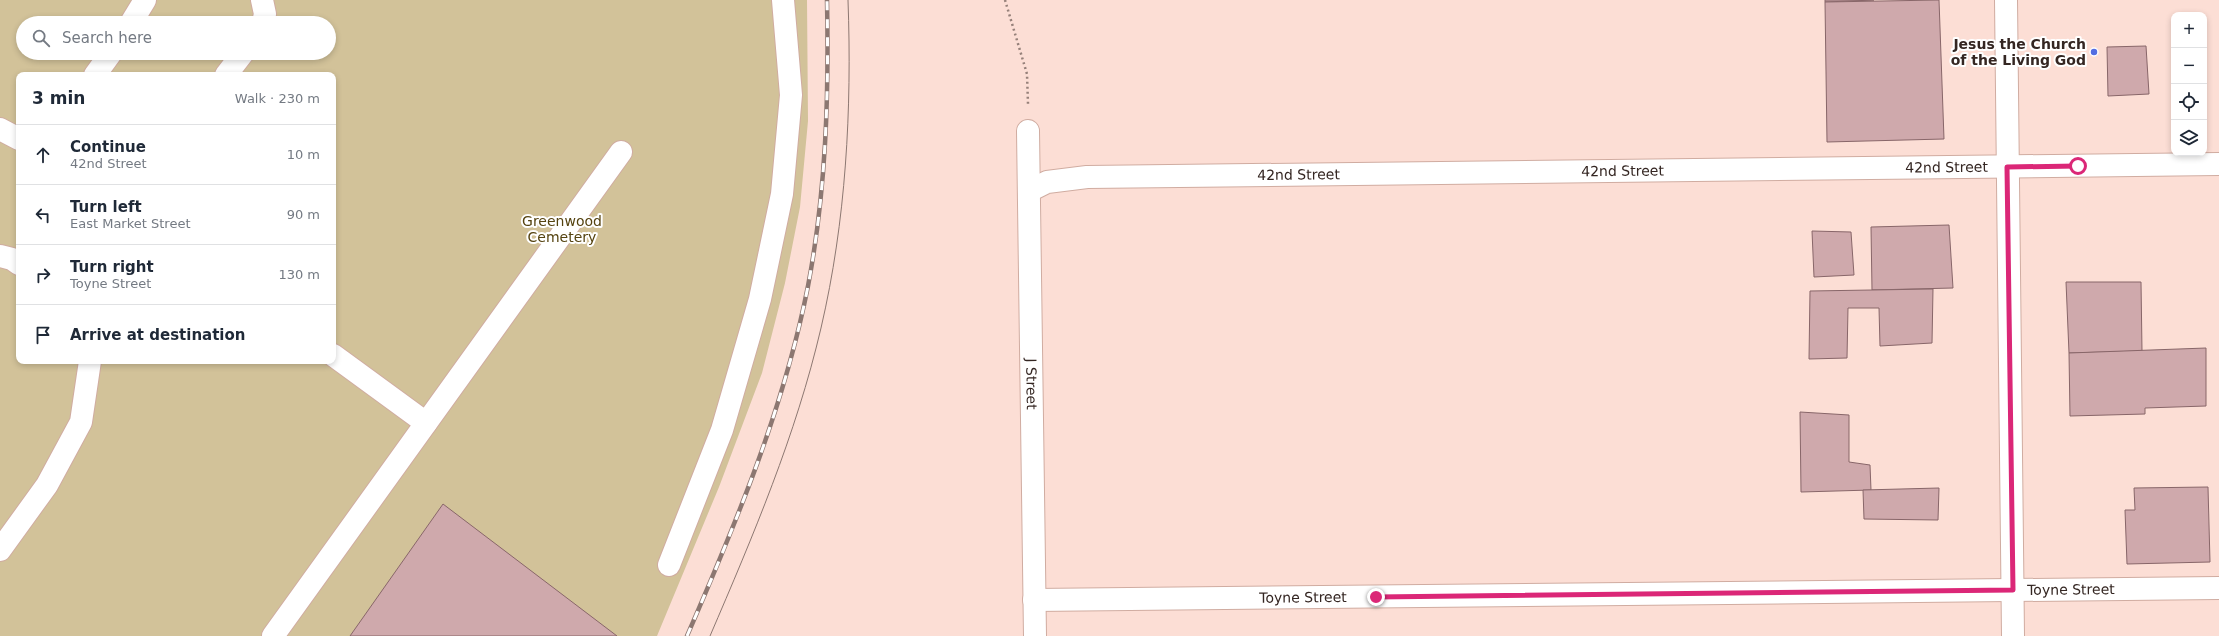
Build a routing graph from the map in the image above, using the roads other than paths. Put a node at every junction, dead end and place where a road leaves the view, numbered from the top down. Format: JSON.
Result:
{"nodes":[{"id":1,"x":145,"y":0,"type":"edge"},
{"id":2,"x":262,"y":0,"type":"edge"},
{"id":3,"x":783,"y":0,"type":"edge"},
{"id":4,"x":2006,"y":0,"type":"edge"},
{"id":5,"x":135,"y":16,"type":"edge"},
{"id":6,"x":265,"y":16,"type":"edge"},
{"id":7,"x":106,"y":60,"type":"edge"},
{"id":8,"x":238,"y":60,"type":"edge"},
{"id":9,"x":97,"y":72,"type":"edge"},
{"id":10,"x":228,"y":72,"type":"edge"},
{"id":11,"x":0,"y":129,"type":"edge"},
{"id":12,"x":1028,"y":131,"type":"road end"},
{"id":13,"x":16,"y":137,"type":"edge"},
{"id":14,"x":621,"y":152,"type":"dead end"},
{"id":15,"x":2219,"y":164,"type":"edge"},
{"id":16,"x":2007,"y":167,"type":"junction"},
{"id":17,"x":1029,"y":191,"type":"junction"},
{"id":18,"x":336,"y":357,"type":"edge"},
{"id":19,"x":90,"y":364,"type":"edge"},
{"id":20,"x":426,"y":423,"type":"junction"},
{"id":21,"x":0,"y":550,"type":"edge"},
{"id":22,"x":669,"y":564,"type":"dead end"},
{"id":23,"x":2219,"y":588,"type":"edge"},
{"id":24,"x":2013,"y":590,"type":"junction"},
{"id":25,"x":1034,"y":600,"type":"junction"},
{"id":26,"x":273,"y":636,"type":"edge"},
{"id":27,"x":1035,"y":636,"type":"edge"},
{"id":28,"x":2013,"y":636,"type":"edge"}],
"edges":[{"from":1,"to":5,"type":"street"},
{"from":2,"to":6,"type":"street"},
{"from":3,"to":22,"type":"street"},
{"from":4,"to":16,"type":"street"},
{"from":7,"to":9,"type":"street"},
{"from":8,"to":10,"type":"street"},
{"from":11,"to":13,"type":"street"},
{"from":12,"to":17,"type":"street","name":"J Street"},
{"from":14,"to":20,"type":"street"},
{"from":15,"to":16,"type":"street","name":"42nd Street"},
{"from":16,"to":17,"type":"street","name":"42nd Street"},
{"from":16,"to":24,"type":"street"},
{"from":17,"to":25,"type":"street","name":"J Street"},
{"from":18,"to":20,"type":"street"},
{"from":19,"to":21,"type":"street"},
{"from":20,"to":26,"type":"street"},
{"from":23,"to":24,"type":"street","name":"Toyne Street"},
{"from":24,"to":25,"type":"street","name":"Toyne Street"},
{"from":24,"to":28,"type":"street"},
{"from":25,"to":27,"type":"street","name":"J Street"}]}
